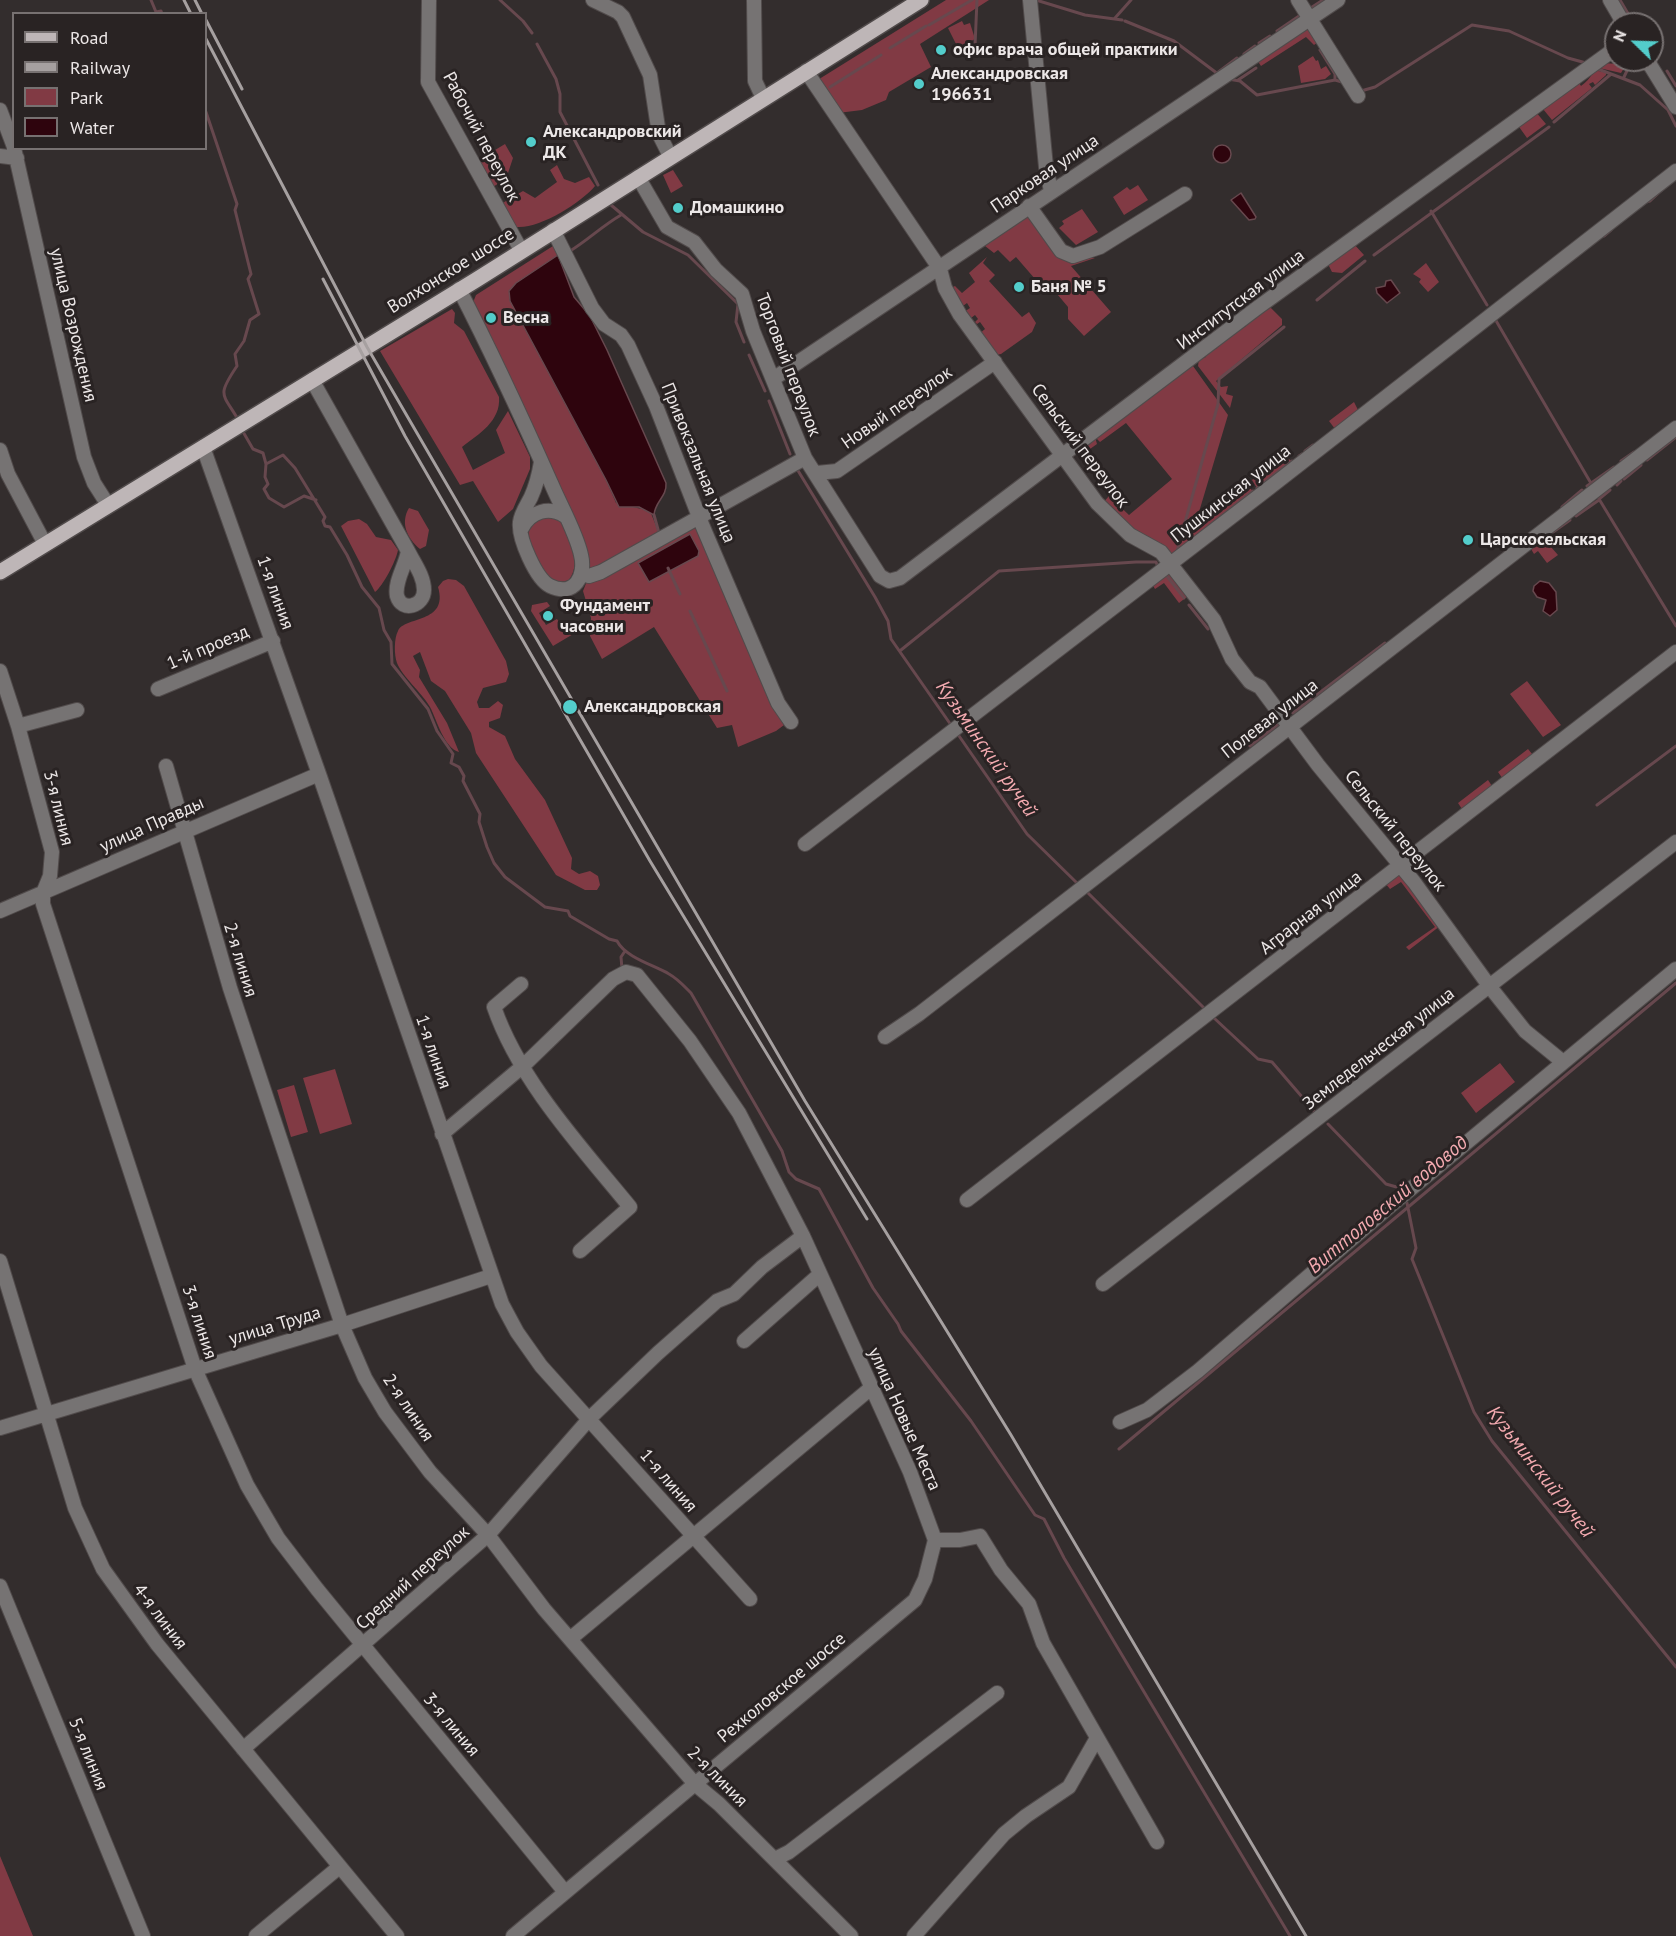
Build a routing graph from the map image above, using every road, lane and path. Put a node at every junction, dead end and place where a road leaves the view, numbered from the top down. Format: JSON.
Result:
{"nodes":[{"id":1,"x":429,"y":0,"type":"edge"},
{"id":2,"x":593,"y":0,"type":"edge"},
{"id":3,"x":754,"y":0,"type":"edge"},
{"id":4,"x":921,"y":0,"type":"edge"},
{"id":5,"x":1298,"y":0,"type":"edge"},
{"id":6,"x":1338,"y":0,"type":"edge"},
{"id":7,"x":1030,"y":2,"type":"edge"},
{"id":8,"x":1309,"y":20,"type":"junction"},
{"id":9,"x":1604,"y":57,"type":"edge"},
{"id":10,"x":806,"y":71,"type":"junction"},
{"id":11,"x":1655,"y":72,"type":"edge"},
{"id":12,"x":1358,"y":96,"type":"dead end"},
{"id":13,"x":763,"y":98,"type":"junction"},
{"id":14,"x":1674,"y":100,"type":"edge"},
{"id":15,"x":0,"y":110,"type":"edge"},
{"id":16,"x":12,"y":143,"type":"edge"},
{"id":17,"x":15,"y":151,"type":"edge"},
{"id":18,"x":0,"y":156,"type":"edge"},
{"id":19,"x":670,"y":156,"type":"junction"},
{"id":20,"x":1676,"y":171,"type":"edge"},
{"id":21,"x":638,"y":177,"type":"junction"},
{"id":22,"x":1051,"y":191,"type":"junction"},
{"id":23,"x":1185,"y":194,"type":"dead end"},
{"id":24,"x":1029,"y":206,"type":"junction"},
{"id":25,"x":553,"y":230,"type":"junction"},
{"id":26,"x":521,"y":250,"type":"junction"},
{"id":27,"x":940,"y":269,"type":"junction"},
{"id":28,"x":459,"y":289,"type":"junction"},
{"id":29,"x":995,"y":362,"type":"junction"},
{"id":30,"x":773,"y":379,"type":"junction"},
{"id":31,"x":312,"y":380,"type":"junction"},
{"id":32,"x":1676,"y":428,"type":"edge"},
{"id":33,"x":203,"y":447,"type":"junction"},
{"id":34,"x":0,"y":450,"type":"edge"},
{"id":35,"x":805,"y":458,"type":"junction"},
{"id":36,"x":1062,"y":458,"type":"junction"},
{"id":37,"x":542,"y":462,"type":"junction"},
{"id":38,"x":817,"y":473,"type":"junction"},
{"id":39,"x":108,"y":505,"type":"junction"},
{"id":40,"x":565,"y":516,"type":"junction"},
{"id":41,"x":699,"y":516,"type":"junction"},
{"id":42,"x":520,"y":531,"type":"junction"},
{"id":43,"x":45,"y":544,"type":"junction"},
{"id":44,"x":408,"y":551,"type":"dead end"},
{"id":45,"x":1171,"y":563,"type":"junction"},
{"id":46,"x":0,"y":572,"type":"edge"},
{"id":47,"x":583,"y":574,"type":"junction"},
{"id":48,"x":888,"y":580,"type":"joint"},
{"id":49,"x":273,"y":641,"type":"junction"},
{"id":50,"x":1676,"y":652,"type":"edge"},
{"id":51,"x":0,"y":671,"type":"edge"},
{"id":52,"x":158,"y":689,"type":"dead end"},
{"id":53,"x":77,"y":710,"type":"dead end"},
{"id":54,"x":791,"y":722,"type":"dead end"},
{"id":55,"x":18,"y":726,"type":"junction"},
{"id":56,"x":1290,"y":726,"type":"junction"},
{"id":57,"x":166,"y":766,"type":"dead end"},
{"id":58,"x":320,"y":774,"type":"junction"},
{"id":59,"x":183,"y":831,"type":"junction"},
{"id":60,"x":1676,"y":842,"type":"edge"},
{"id":61,"x":805,"y":844,"type":"dead end"},
{"id":62,"x":1401,"y":866,"type":"junction"},
{"id":63,"x":43,"y":893,"type":"junction"},
{"id":64,"x":0,"y":911,"type":"edge"},
{"id":65,"x":1676,"y":969,"type":"edge"},
{"id":66,"x":521,"y":984,"type":"dead end"},
{"id":67,"x":1490,"y":987,"type":"junction"},
{"id":68,"x":885,"y":1037,"type":"dead end"},
{"id":69,"x":1563,"y":1062,"type":"junction"},
{"id":70,"x":523,"y":1066,"type":"junction"},
{"id":71,"x":442,"y":1134,"type":"junction"},
{"id":72,"x":967,"y":1200,"type":"dead end"},
{"id":73,"x":803,"y":1236,"type":"junction"},
{"id":74,"x":580,"y":1251,"type":"dead end"},
{"id":75,"x":0,"y":1261,"type":"edge"},
{"id":76,"x":819,"y":1275,"type":"junction"},
{"id":77,"x":491,"y":1276,"type":"junction"},
{"id":78,"x":1103,"y":1284,"type":"dead end"},
{"id":79,"x":342,"y":1325,"type":"junction"},
{"id":80,"x":744,"y":1341,"type":"dead end"},
{"id":81,"x":195,"y":1369,"type":"junction"},
{"id":82,"x":871,"y":1388,"type":"junction"},
{"id":83,"x":46,"y":1416,"type":"junction"},
{"id":84,"x":590,"y":1418,"type":"junction"},
{"id":85,"x":1120,"y":1422,"type":"dead end"},
{"id":86,"x":0,"y":1428,"type":"edge"},
{"id":87,"x":488,"y":1535,"type":"junction"},
{"id":88,"x":691,"y":1536,"type":"junction"},
{"id":89,"x":935,"y":1540,"type":"junction"},
{"id":90,"x":0,"y":1586,"type":"edge"},
{"id":91,"x":750,"y":1599,"type":"dead end"},
{"id":92,"x":570,"y":1639,"type":"junction"},
{"id":93,"x":363,"y":1647,"type":"junction"},
{"id":94,"x":997,"y":1693,"type":"dead end"},
{"id":95,"x":1095,"y":1741,"type":"junction"},
{"id":96,"x":243,"y":1749,"type":"junction"},
{"id":97,"x":694,"y":1784,"type":"junction"},
{"id":98,"x":1157,"y":1842,"type":"dead end"},
{"id":99,"x":775,"y":1859,"type":"junction"},
{"id":100,"x":338,"y":1868,"type":"junction"},
{"id":101,"x":566,"y":1892,"type":"junction"},
{"id":102,"x":143,"y":1936,"type":"edge"},
{"id":103,"x":256,"y":1936,"type":"edge"},
{"id":104,"x":397,"y":1936,"type":"edge"},
{"id":105,"x":513,"y":1936,"type":"edge"},
{"id":106,"x":850,"y":1936,"type":"edge"},
{"id":107,"x":914,"y":1936,"type":"edge"}],
"edges":[{"from":1,"to":26,"type":"street","name":"Рабочий переулок"},
{"from":2,"to":19,"type":"street"},
{"from":3,"to":13,"type":"street"},
{"from":4,"to":10,"type":"main road","name":"Волхонское шоссе"},
{"from":5,"to":8,"type":"street"},
{"from":6,"to":8,"type":"street","name":"Парковая улица"},
{"from":7,"to":22,"type":"street"},
{"from":8,"to":12,"type":"street"},
{"from":8,"to":22,"type":"street","name":"Парковая улица"},
{"from":9,"to":36,"type":"street","name":"Институтская улица"},
{"from":10,"to":13,"type":"main road","name":"Волхонское шоссе"},
{"from":10,"to":27,"type":"street","name":"Сельский переулок"},
{"from":11,"to":14,"type":"street"},
{"from":13,"to":19,"type":"main road","name":"Волхонское шоссе"},
{"from":15,"to":16,"type":"street","name":"улица Возрождения"},
{"from":17,"to":18,"type":"street"},
{"from":17,"to":39,"type":"street","name":"улица Возрождения"},
{"from":19,"to":21,"type":"main road","name":"Волхонское шоссе"},
{"from":20,"to":45,"type":"street","name":"Пушкинская улица"},
{"from":21,"to":25,"type":"main road","name":"Волхонское шоссе"},
{"from":21,"to":30,"type":"street","name":"Торговый переулок"},
{"from":22,"to":24,"type":"street","name":"Парковая улица"},
{"from":23,"to":24,"type":"street"},
{"from":24,"to":27,"type":"street","name":"Парковая улица"},
{"from":25,"to":26,"type":"main road","name":"Волхонское шоссе"},
{"from":25,"to":41,"type":"street","name":"Привокзальная улица"},
{"from":26,"to":28,"type":"main road","name":"Волхонское шоссе"},
{"from":27,"to":29,"type":"street","name":"Сельский переулок"},
{"from":27,"to":30,"type":"street","name":"Парковая улица"},
{"from":28,"to":31,"type":"main road","name":"Волхонское шоссе"},
{"from":28,"to":37,"type":"street"},
{"from":29,"to":36,"type":"street","name":"Сельский переулок"},
{"from":29,"to":38,"type":"street","name":"Новый переулок"},
{"from":30,"to":35,"type":"street","name":"Торговый переулок"},
{"from":31,"to":33,"type":"main road","name":"Волхонское шоссе"},
{"from":31,"to":44,"type":"street"},
{"from":32,"to":56,"type":"street","name":"Полевая улица"},
{"from":33,"to":39,"type":"main road","name":"Волхонское шоссе"},
{"from":33,"to":49,"type":"street","name":"1-я линия"},
{"from":34,"to":43,"type":"street"},
{"from":35,"to":38,"type":"street","name":"Торговый переулок"},
{"from":35,"to":41,"type":"street"},
{"from":36,"to":45,"type":"street","name":"Сельский переулок"},
{"from":36,"to":48,"type":"street","name":"Институтская улица"},
{"from":37,"to":40,"type":"street"},
{"from":37,"to":42,"type":"street"},
{"from":38,"to":48,"type":"street","name":"Торговый переулок"},
{"from":39,"to":43,"type":"main road","name":"Волхонское шоссе"},
{"from":40,"to":42,"type":"street"},
{"from":40,"to":47,"type":"street"},
{"from":41,"to":47,"type":"street"},
{"from":41,"to":54,"type":"street","name":"Привокзальная улица"},
{"from":42,"to":47,"type":"street"},
{"from":43,"to":46,"type":"main road","name":"Волхонское шоссе"},
{"from":45,"to":56,"type":"street","name":"Сельский переулок"},
{"from":45,"to":61,"type":"street","name":"Пушкинская улица"},
{"from":49,"to":52,"type":"street","name":"1-й проезд"},
{"from":49,"to":58,"type":"street","name":"1-я линия"},
{"from":50,"to":62,"type":"street","name":"Аграрная улица"},
{"from":51,"to":55,"type":"street","name":"3-я линия"},
{"from":53,"to":55,"type":"street"},
{"from":55,"to":63,"type":"street","name":"3-я линия"},
{"from":56,"to":62,"type":"street","name":"Сельский переулок"},
{"from":56,"to":68,"type":"street","name":"Полевая улица"},
{"from":57,"to":59,"type":"street","name":"2-я линия"},
{"from":58,"to":59,"type":"street","name":"улица Правды"},
{"from":58,"to":71,"type":"street","name":"1-я линия"},
{"from":59,"to":63,"type":"street","name":"улица Правды"},
{"from":59,"to":79,"type":"street","name":"2-я линия"},
{"from":60,"to":67,"type":"street","name":"Земледельческая улица"},
{"from":62,"to":67,"type":"street","name":"Сельский переулок"},
{"from":62,"to":72,"type":"street","name":"Аграрная улица"},
{"from":63,"to":64,"type":"street","name":"улица Правды"},
{"from":63,"to":81,"type":"street","name":"3-я линия"},
{"from":65,"to":69,"type":"street"},
{"from":66,"to":70,"type":"street"},
{"from":67,"to":69,"type":"street","name":"Сельский переулок"},
{"from":67,"to":78,"type":"street","name":"Земледельческая улица"},
{"from":69,"to":85,"type":"street"},
{"from":70,"to":71,"type":"street"},
{"from":70,"to":73,"type":"street","name":"улица Новые Места"},
{"from":70,"to":74,"type":"street"},
{"from":71,"to":77,"type":"street","name":"1-я линия"},
{"from":73,"to":76,"type":"street","name":"улица Новые Места"},
{"from":73,"to":84,"type":"street","name":"Средний переулок"},
{"from":75,"to":83,"type":"street","name":"4-я линия"},
{"from":76,"to":80,"type":"street"},
{"from":76,"to":82,"type":"street","name":"улица Новые Места"},
{"from":77,"to":79,"type":"street","name":"улица Труда"},
{"from":77,"to":84,"type":"street","name":"1-я линия"},
{"from":79,"to":81,"type":"street","name":"улица Труда"},
{"from":79,"to":87,"type":"street","name":"2-я линия"},
{"from":81,"to":83,"type":"street","name":"улица Труда"},
{"from":81,"to":93,"type":"street","name":"3-я линия"},
{"from":82,"to":88,"type":"street"},
{"from":82,"to":89,"type":"street","name":"улица Новые Места"},
{"from":83,"to":86,"type":"street","name":"улица Труда"},
{"from":83,"to":96,"type":"street","name":"4-я линия"},
{"from":84,"to":87,"type":"street","name":"Средний переулок"},
{"from":84,"to":88,"type":"street","name":"1-я линия"},
{"from":87,"to":92,"type":"street","name":"2-я линия"},
{"from":87,"to":93,"type":"street","name":"Средний переулок"},
{"from":88,"to":91,"type":"street","name":"1-я линия"},
{"from":88,"to":92,"type":"street"},
{"from":89,"to":95,"type":"street"},
{"from":89,"to":97,"type":"street","name":"Рехколовское шоссе"},
{"from":90,"to":102,"type":"street","name":"5-я линия"},
{"from":92,"to":97,"type":"street","name":"2-я линия"},
{"from":93,"to":96,"type":"street","name":"Средний переулок"},
{"from":93,"to":101,"type":"street","name":"3-я линия"},
{"from":94,"to":99,"type":"street"},
{"from":95,"to":98,"type":"street"},
{"from":95,"to":107,"type":"street"},
{"from":96,"to":100,"type":"street","name":"4-я линия"},
{"from":97,"to":99,"type":"street","name":"2-я линия"},
{"from":97,"to":101,"type":"street","name":"Рехколовское шоссе"},
{"from":99,"to":106,"type":"street","name":"2-я линия"},
{"from":100,"to":103,"type":"street"},
{"from":100,"to":104,"type":"street","name":"4-я линия"},
{"from":101,"to":105,"type":"street","name":"Рехколовское шоссе"}]}
